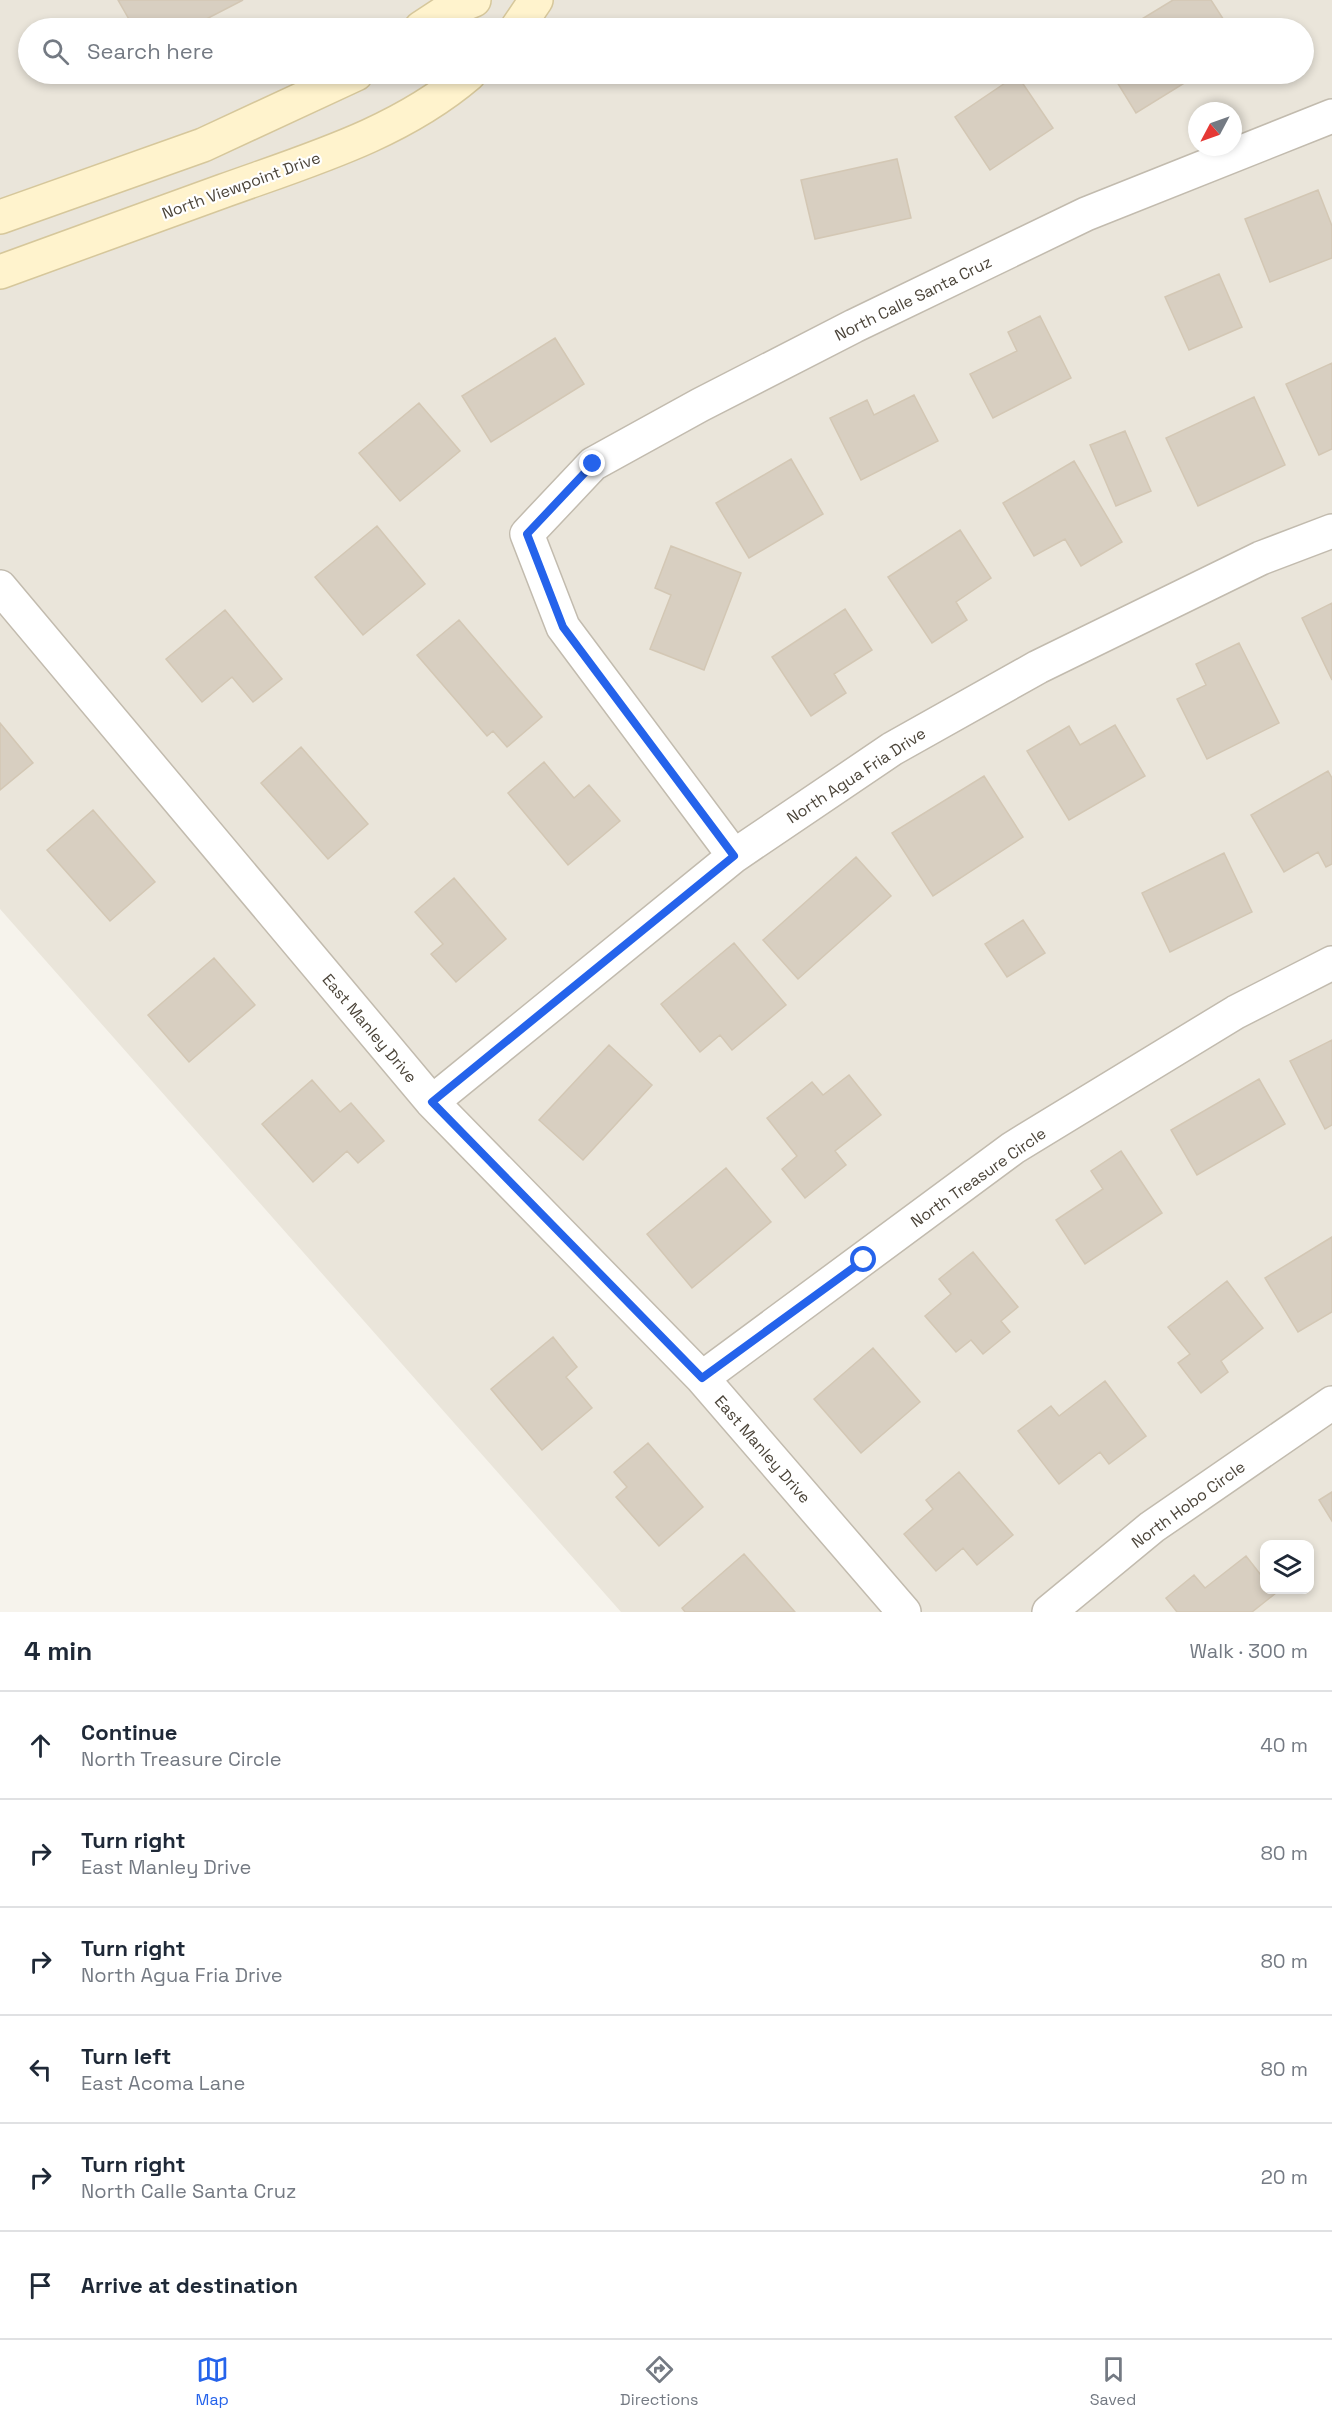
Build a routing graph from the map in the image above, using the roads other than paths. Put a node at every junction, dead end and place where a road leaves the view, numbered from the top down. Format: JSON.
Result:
{"nodes":[{"id":1,"x":474,"y":0,"type":"edge"},
{"id":2,"x":536,"y":0,"type":"edge"},
{"id":3,"x":436,"y":18,"type":"edge"},
{"id":4,"x":524,"y":18,"type":"edge"},
{"id":5,"x":335,"y":84,"type":"edge"},
{"id":6,"x":457,"y":84,"type":"edge"},
{"id":7,"x":1332,"y":116,"type":"edge"},
{"id":8,"x":0,"y":217,"type":"edge"},
{"id":9,"x":0,"y":272,"type":"edge"},
{"id":10,"x":1332,"y":531,"type":"edge"},
{"id":11,"x":0,"y":587,"type":"edge"},
{"id":12,"x":734,"y":856,"type":"junction"},
{"id":13,"x":1332,"y":963,"type":"edge"},
{"id":14,"x":432,"y":1102,"type":"junction"},
{"id":15,"x":702,"y":1378,"type":"junction"},
{"id":16,"x":1332,"y":1403,"type":"edge"},
{"id":17,"x":904,"y":1612,"type":"edge"},
{"id":18,"x":1049,"y":1612,"type":"edge"}],
"edges":[{"from":1,"to":3,"type":"main road"},
{"from":2,"to":4,"type":"main road"},
{"from":5,"to":8,"type":"main road"},
{"from":6,"to":9,"type":"main road","name":"North Viewpoint Drive"},
{"from":7,"to":12,"type":"street","name":"North Calle Santa Cruz"},
{"from":10,"to":12,"type":"street","name":"North Agua Fria Drive"},
{"from":11,"to":14,"type":"street","name":"East Manley Drive"},
{"from":12,"to":14,"type":"street","name":"North Agua Fria Drive"},
{"from":13,"to":15,"type":"street","name":"North Treasure Circle"},
{"from":14,"to":15,"type":"street","name":"East Manley Drive"},
{"from":15,"to":17,"type":"street","name":"East Manley Drive"},
{"from":16,"to":18,"type":"street","name":"North Hobo Circle"}]}
